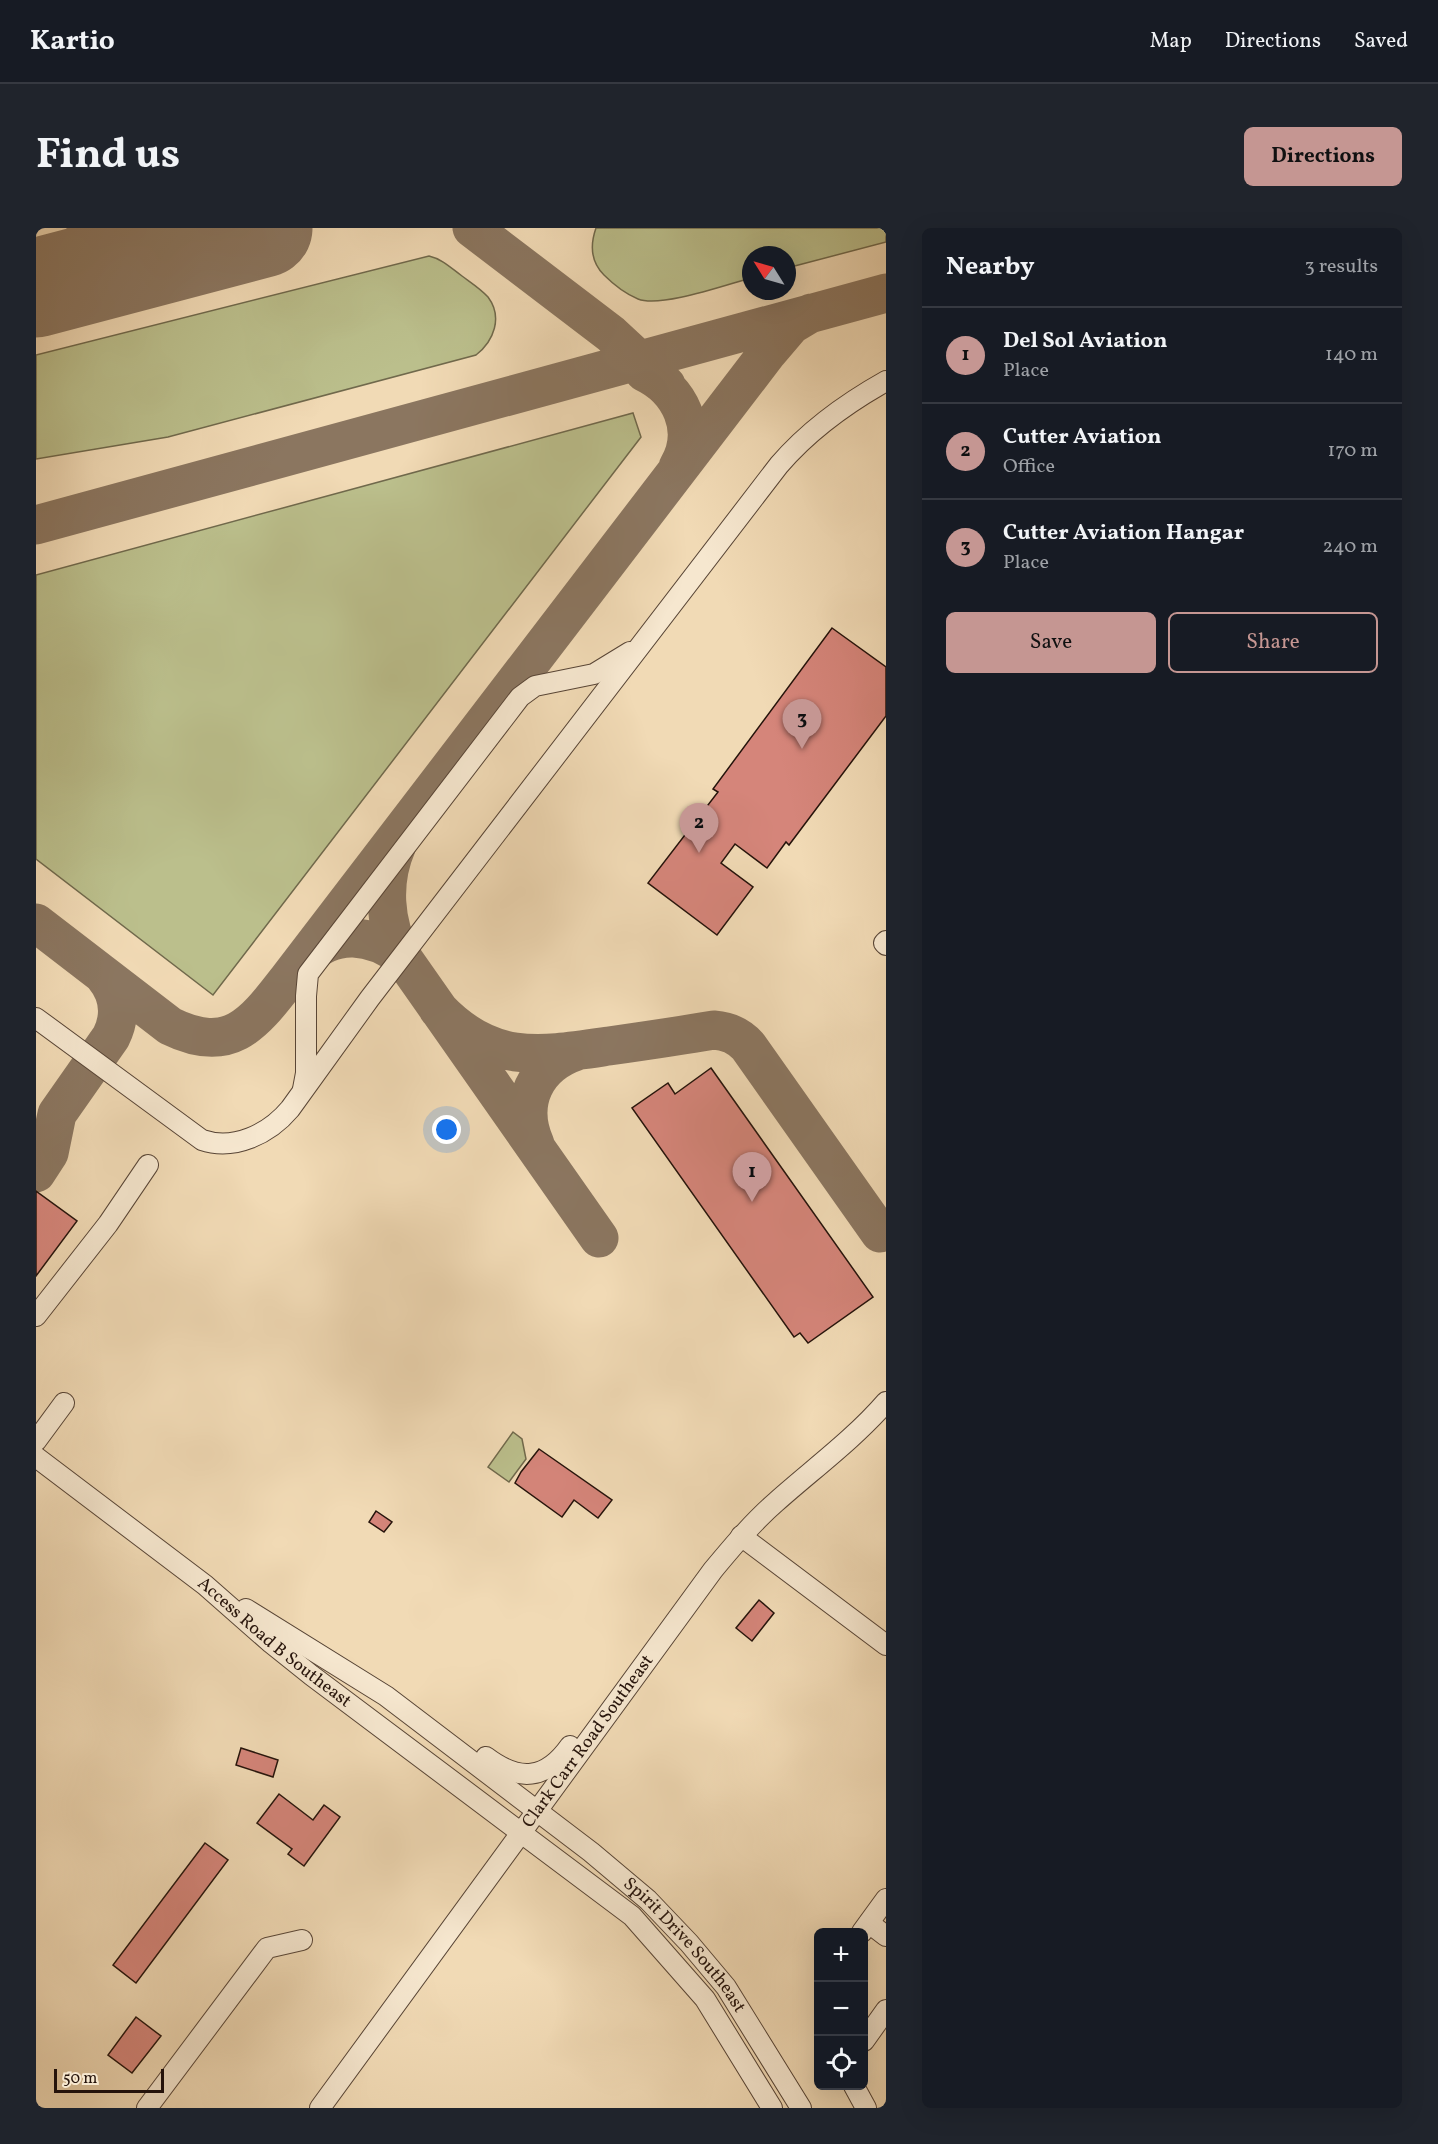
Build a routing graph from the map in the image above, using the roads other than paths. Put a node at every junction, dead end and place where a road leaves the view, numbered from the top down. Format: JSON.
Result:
{"nodes":[{"id":1,"x":886,"y":381,"type":"edge"},
{"id":2,"x":656,"y":626,"type":"junction"},
{"id":3,"x":886,"y":940,"type":"edge"},
{"id":4,"x":886,"y":945,"type":"edge"},
{"id":5,"x":36,"y":1018,"type":"edge"},
{"id":6,"x":301,"y":1094,"type":"junction"},
{"id":7,"x":148,"y":1165,"type":"dead end"},
{"id":8,"x":36,"y":1316,"type":"edge"},
{"id":9,"x":886,"y":1402,"type":"edge"},
{"id":10,"x":64,"y":1403,"type":"dead end"},
{"id":11,"x":36,"y":1441,"type":"edge"},
{"id":12,"x":36,"y":1456,"type":"edge"},
{"id":13,"x":741,"y":1536,"type":"junction"},
{"id":14,"x":205,"y":1585,"type":"junction"},
{"id":15,"x":886,"y":1645,"type":"edge"},
{"id":16,"x":631,"y":1682,"type":"junction"},
{"id":17,"x":386,"y":1696,"type":"junction"},
{"id":18,"x":537,"y":1810,"type":"junction"},
{"id":19,"x":520,"y":1832,"type":"junction"},
{"id":20,"x":886,"y":1899,"type":"edge"},
{"id":21,"x":865,"y":1928,"type":"edge"},
{"id":22,"x":868,"y":1929,"type":"edge"},
{"id":23,"x":886,"y":1936,"type":"edge"},
{"id":24,"x":302,"y":1940,"type":"dead end"},
{"id":25,"x":886,"y":2010,"type":"edge"},
{"id":26,"x":868,"y":2036,"type":"edge"},
{"id":27,"x":857,"y":2090,"type":"edge"},
{"id":28,"x":147,"y":2108,"type":"edge"},
{"id":29,"x":320,"y":2108,"type":"edge"},
{"id":30,"x":772,"y":2108,"type":"edge"},
{"id":31,"x":801,"y":2108,"type":"edge"},
{"id":32,"x":866,"y":2108,"type":"edge"}],
"edges":[{"from":1,"to":2,"type":"street"},
{"from":2,"to":6,"type":"street"},
{"from":2,"to":6,"type":"street"},
{"from":3,"to":4,"type":"street"},
{"from":5,"to":6,"type":"street"},
{"from":7,"to":8,"type":"street"},
{"from":9,"to":13,"type":"street","name":"Clark Carr Road Southeast"},
{"from":10,"to":11,"type":"street"},
{"from":12,"to":14,"type":"street"},
{"from":13,"to":15,"type":"street"},
{"from":13,"to":16,"type":"street","name":"Clark Carr Road Southeast"},
{"from":14,"to":17,"type":"street","name":"Access Road B Southeast"},
{"from":14,"to":19,"type":"street","name":"Access Road B Southeast"},
{"from":16,"to":17,"type":"street"},
{"from":16,"to":18,"type":"street","name":"Clark Carr Road Southeast"},
{"from":17,"to":18,"type":"street","name":"Access Road B Southeast"},
{"from":18,"to":19,"type":"street","name":"Clark Carr Road Southeast"},
{"from":18,"to":31,"type":"street","name":"Spirit Drive Southeast"},
{"from":19,"to":29,"type":"street","name":"Clark Carr Road Southeast"},
{"from":19,"to":30,"type":"street","name":"Spirit Drive Southeast"},
{"from":20,"to":21,"type":"street"},
{"from":22,"to":23,"type":"street"},
{"from":24,"to":28,"type":"street"},
{"from":25,"to":26,"type":"street"},
{"from":27,"to":32,"type":"street"}]}
